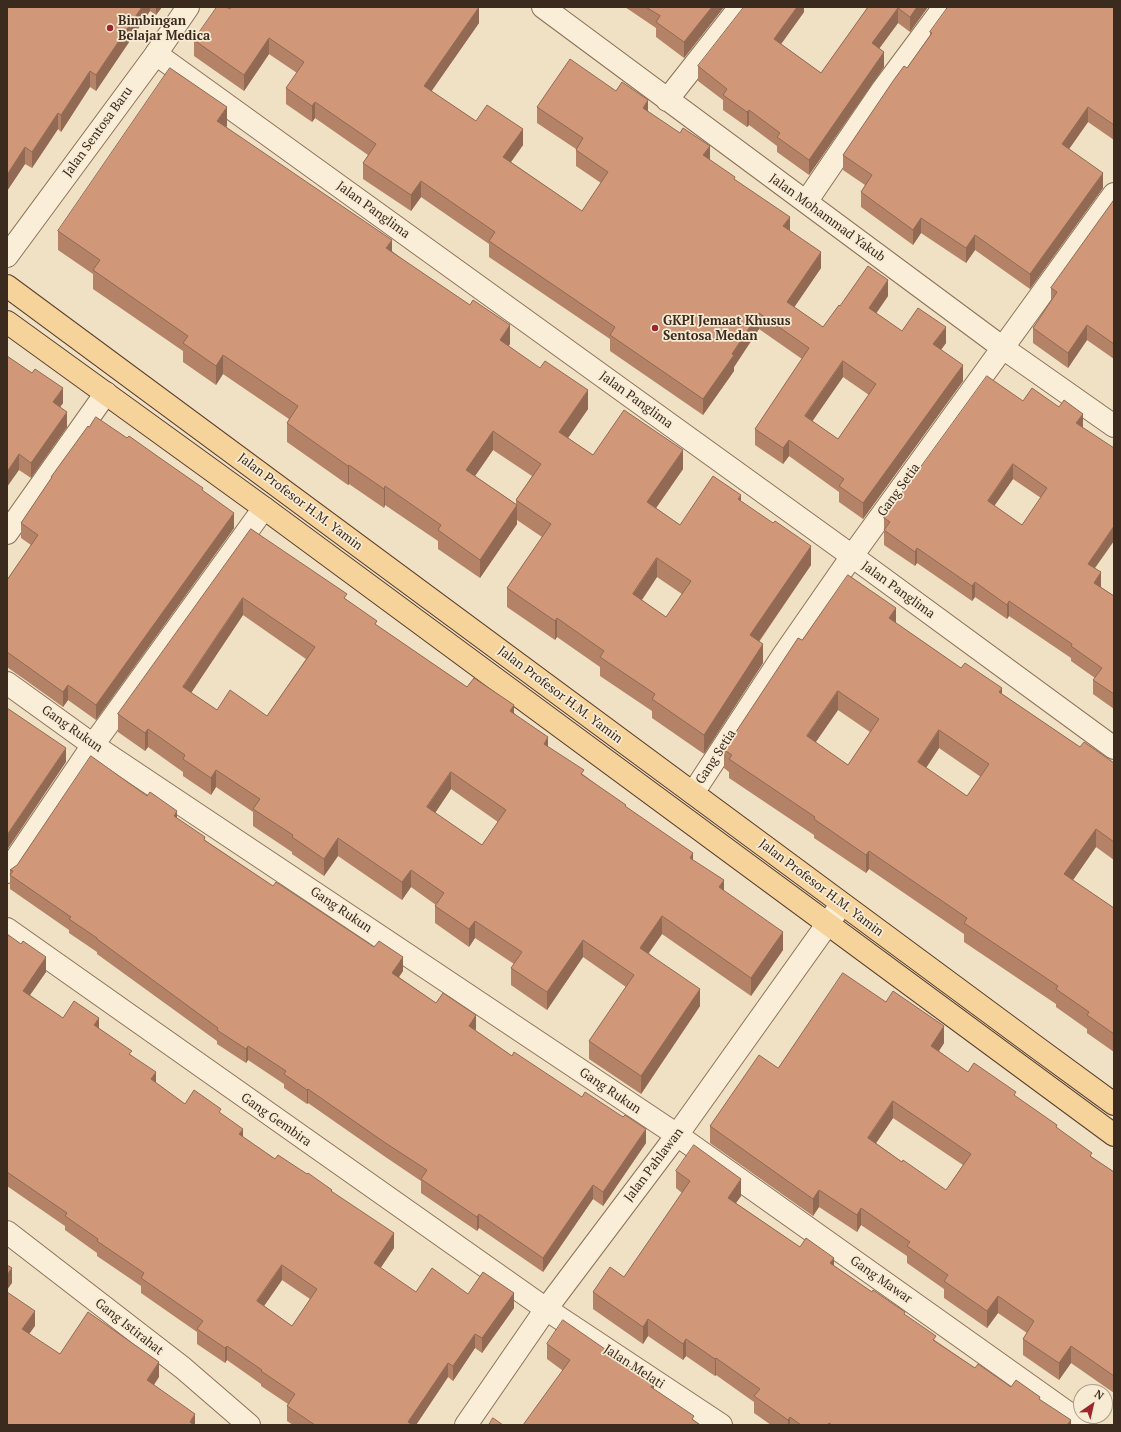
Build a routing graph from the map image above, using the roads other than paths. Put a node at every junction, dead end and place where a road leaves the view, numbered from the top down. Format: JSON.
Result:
{"nodes":[{"id":1,"x":188,"y":7,"type":"edge"},
{"id":2,"x":543,"y":7,"type":"edge"},
{"id":3,"x":740,"y":7,"type":"edge"},
{"id":4,"x":944,"y":7,"type":"edge"},
{"id":5,"x":156,"y":54,"type":"junction"},
{"id":6,"x":667,"y":100,"type":"junction"},
{"id":7,"x":1114,"y":194,"type":"edge"},
{"id":8,"x":806,"y":202,"type":"junction"},
{"id":9,"x":7,"y":256,"type":"edge"},
{"id":10,"x":7,"y":286,"type":"edge"},
{"id":11,"x":7,"y":322,"type":"edge"},
{"id":12,"x":1003,"y":348,"type":"junction"},
{"id":13,"x":106,"y":393,"type":"junction"},
{"id":14,"x":1114,"y":426,"type":"edge"},
{"id":15,"x":261,"y":473,"type":"junction"},
{"id":16,"x":246,"y":494,"type":"junction"},
{"id":17,"x":264,"y":508,"type":"junction"},
{"id":18,"x":7,"y":533,"type":"edge"},
{"id":19,"x":852,"y":556,"type":"junction"},
{"id":20,"x":7,"y":683,"type":"edge"},
{"id":21,"x":93,"y":745,"type":"junction"},
{"id":22,"x":1114,"y":748,"type":"edge"},
{"id":23,"x":693,"y":792,"type":"junction"},
{"id":24,"x":7,"y":872,"type":"edge"},
{"id":25,"x":841,"y":904,"type":"junction"},
{"id":26,"x":827,"y":924,"type":"junction"},
{"id":27,"x":7,"y":929,"type":"edge"},
{"id":28,"x":1114,"y":1104,"type":"edge"},
{"id":29,"x":677,"y":1135,"type":"junction"},
{"id":30,"x":1114,"y":1135,"type":"edge"},
{"id":31,"x":7,"y":1232,"type":"edge"},
{"id":32,"x":546,"y":1309,"type":"junction"},
{"id":33,"x":249,"y":1425,"type":"edge"},
{"id":34,"x":466,"y":1425,"type":"edge"},
{"id":35,"x":721,"y":1425,"type":"edge"},
{"id":36,"x":1085,"y":1425,"type":"edge"}],
"edges":[{"from":1,"to":5,"type":"street","name":"Jalan Sentosa Baru"},
{"from":2,"to":6,"type":"street","name":"Jalan Mohammad Yakub"},
{"from":3,"to":6,"type":"street"},
{"from":4,"to":8,"type":"street"},
{"from":5,"to":9,"type":"street","name":"Jalan Sentosa Baru"},
{"from":5,"to":19,"type":"street","name":"Jalan Panglima"},
{"from":6,"to":8,"type":"street","name":"Jalan Mohammad Yakub"},
{"from":7,"to":12,"type":"street","name":"Gang Setia"},
{"from":8,"to":12,"type":"street","name":"Jalan Mohammad Yakub"},
{"from":10,"to":15,"type":"main road","name":"Jalan Profesor H.M. Yamin"},
{"from":11,"to":13,"type":"main road","name":"Jalan Profesor H.M. Yamin"},
{"from":12,"to":14,"type":"street","name":"Jalan Mohammad Yakub"},
{"from":12,"to":19,"type":"street","name":"Gang Setia"},
{"from":13,"to":16,"type":"main road","name":"Jalan Profesor H.M. Yamin"},
{"from":13,"to":18,"type":"street"},
{"from":15,"to":16,"type":"main road"},
{"from":15,"to":23,"type":"main road","name":"Jalan Profesor H.M. Yamin"},
{"from":16,"to":17,"type":"main road","name":"Jalan Profesor H.M. Yamin"},
{"from":17,"to":21,"type":"street"},
{"from":17,"to":26,"type":"main road","name":"Jalan Profesor H.M. Yamin"},
{"from":19,"to":22,"type":"street","name":"Jalan Panglima"},
{"from":19,"to":23,"type":"street","name":"Gang Setia"},
{"from":20,"to":21,"type":"street","name":"Gang Rukun"},
{"from":21,"to":24,"type":"street"},
{"from":21,"to":29,"type":"street","name":"Gang Rukun"},
{"from":23,"to":25,"type":"main road","name":"Jalan Profesor H.M. Yamin"},
{"from":25,"to":26,"type":"street","name":"Jalan Pahlawan"},
{"from":25,"to":28,"type":"main road","name":"Jalan Profesor H.M. Yamin"},
{"from":26,"to":29,"type":"street","name":"Jalan Pahlawan"},
{"from":26,"to":30,"type":"main road","name":"Jalan Profesor H.M. Yamin"},
{"from":27,"to":32,"type":"street","name":"Gang Gembira"},
{"from":29,"to":32,"type":"street","name":"Jalan Pahlawan"},
{"from":29,"to":36,"type":"street","name":"Gang Mawar"},
{"from":31,"to":33,"type":"street","name":"Gang Istirahat"},
{"from":32,"to":34,"type":"street","name":"Jalan Pahlawan"},
{"from":32,"to":35,"type":"street","name":"Jalan Melati"}]}
